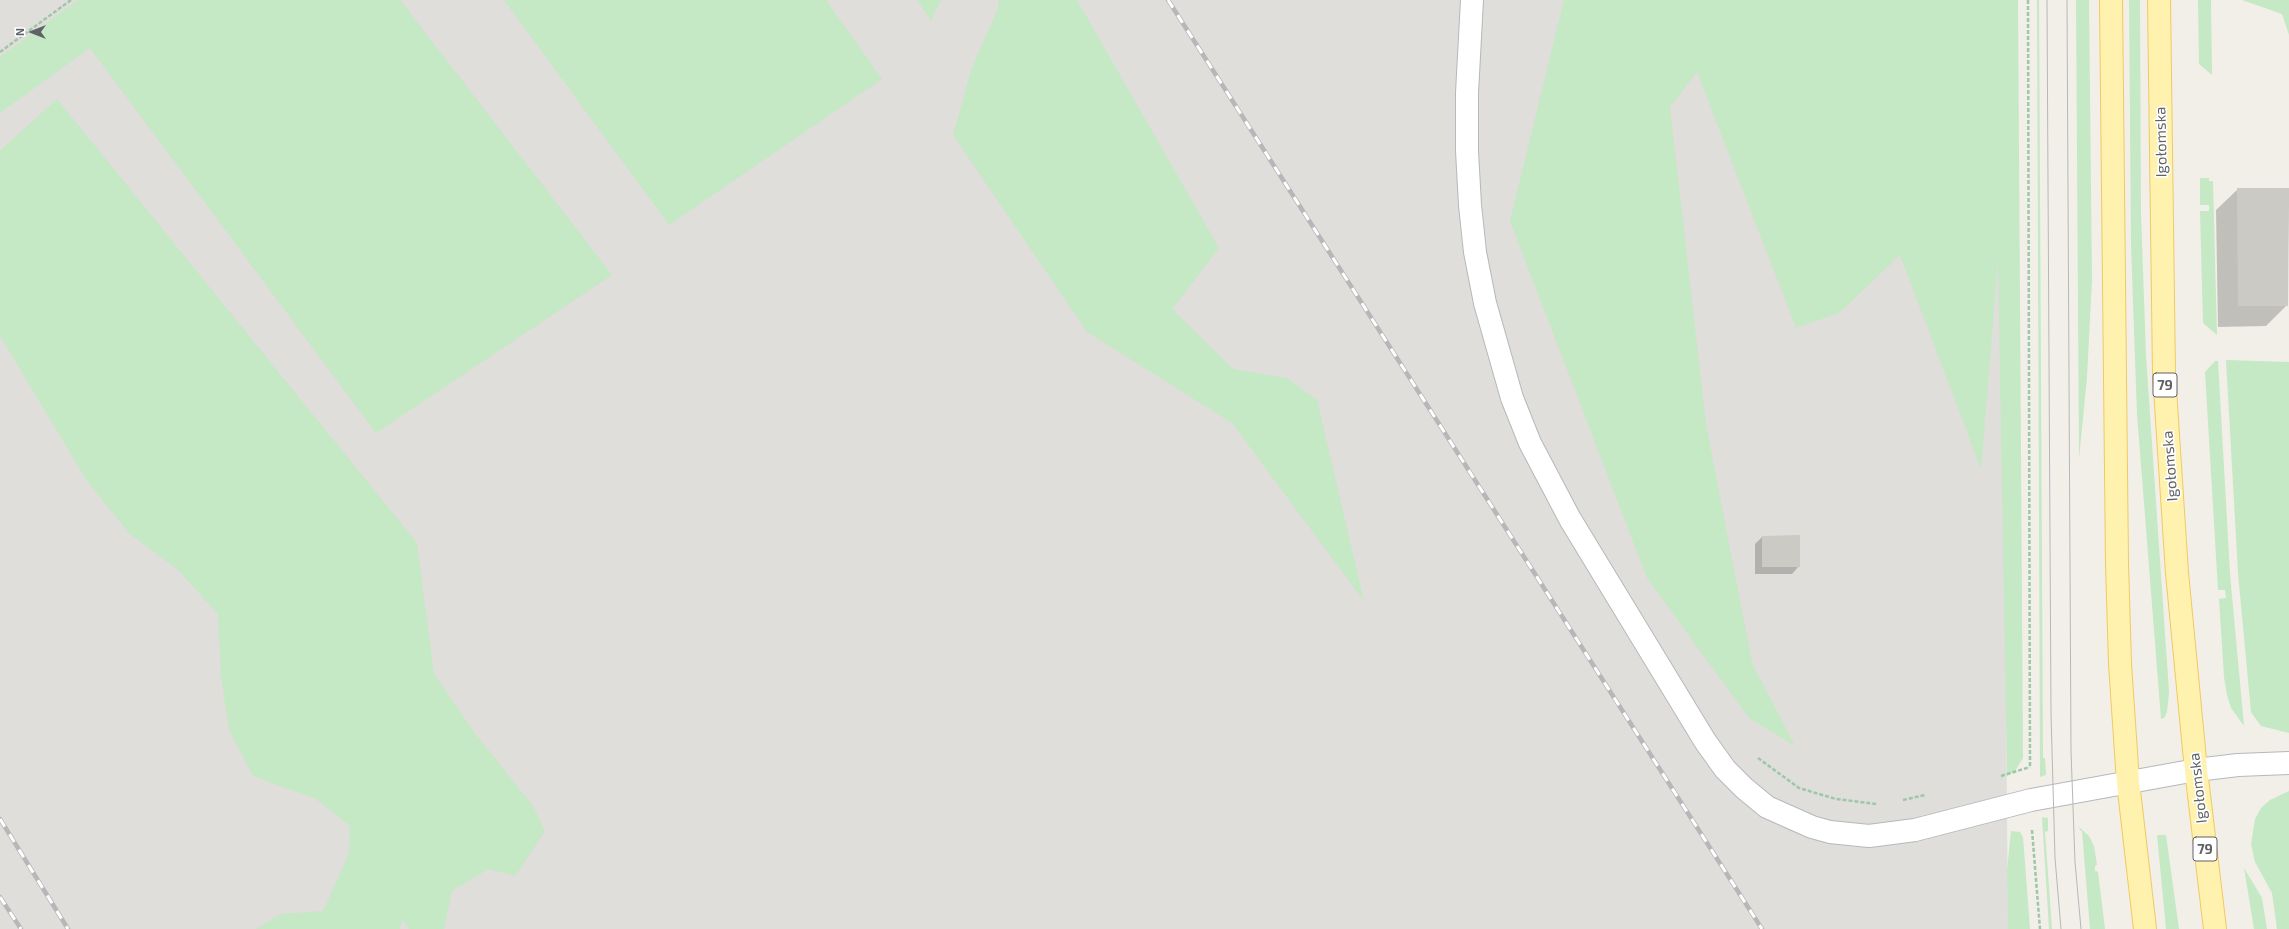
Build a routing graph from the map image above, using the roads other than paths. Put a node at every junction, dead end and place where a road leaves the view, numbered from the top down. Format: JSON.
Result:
{"nodes":[{"id":1,"x":1472,"y":0,"type":"edge"},
{"id":2,"x":2111,"y":0,"type":"edge"},
{"id":3,"x":2159,"y":0,"type":"edge"},
{"id":4,"x":2289,"y":763,"type":"edge"},
{"id":5,"x":2196,"y":770,"type":"junction"},
{"id":6,"x":2128,"y":782,"type":"junction"},
{"id":7,"x":2145,"y":929,"type":"edge"},
{"id":8,"x":2215,"y":929,"type":"edge"}],
"edges":[{"from":1,"to":6,"type":"lane"},
{"from":2,"to":6,"type":"main road"},
{"from":3,"to":5,"type":"main road","name":"Igołomska","number":"79"},
{"from":4,"to":5,"type":"lane"},
{"from":5,"to":6,"type":"lane"},
{"from":5,"to":8,"type":"main road","name":"Igołomska","number":"79"},
{"from":6,"to":7,"type":"main road"}]}
